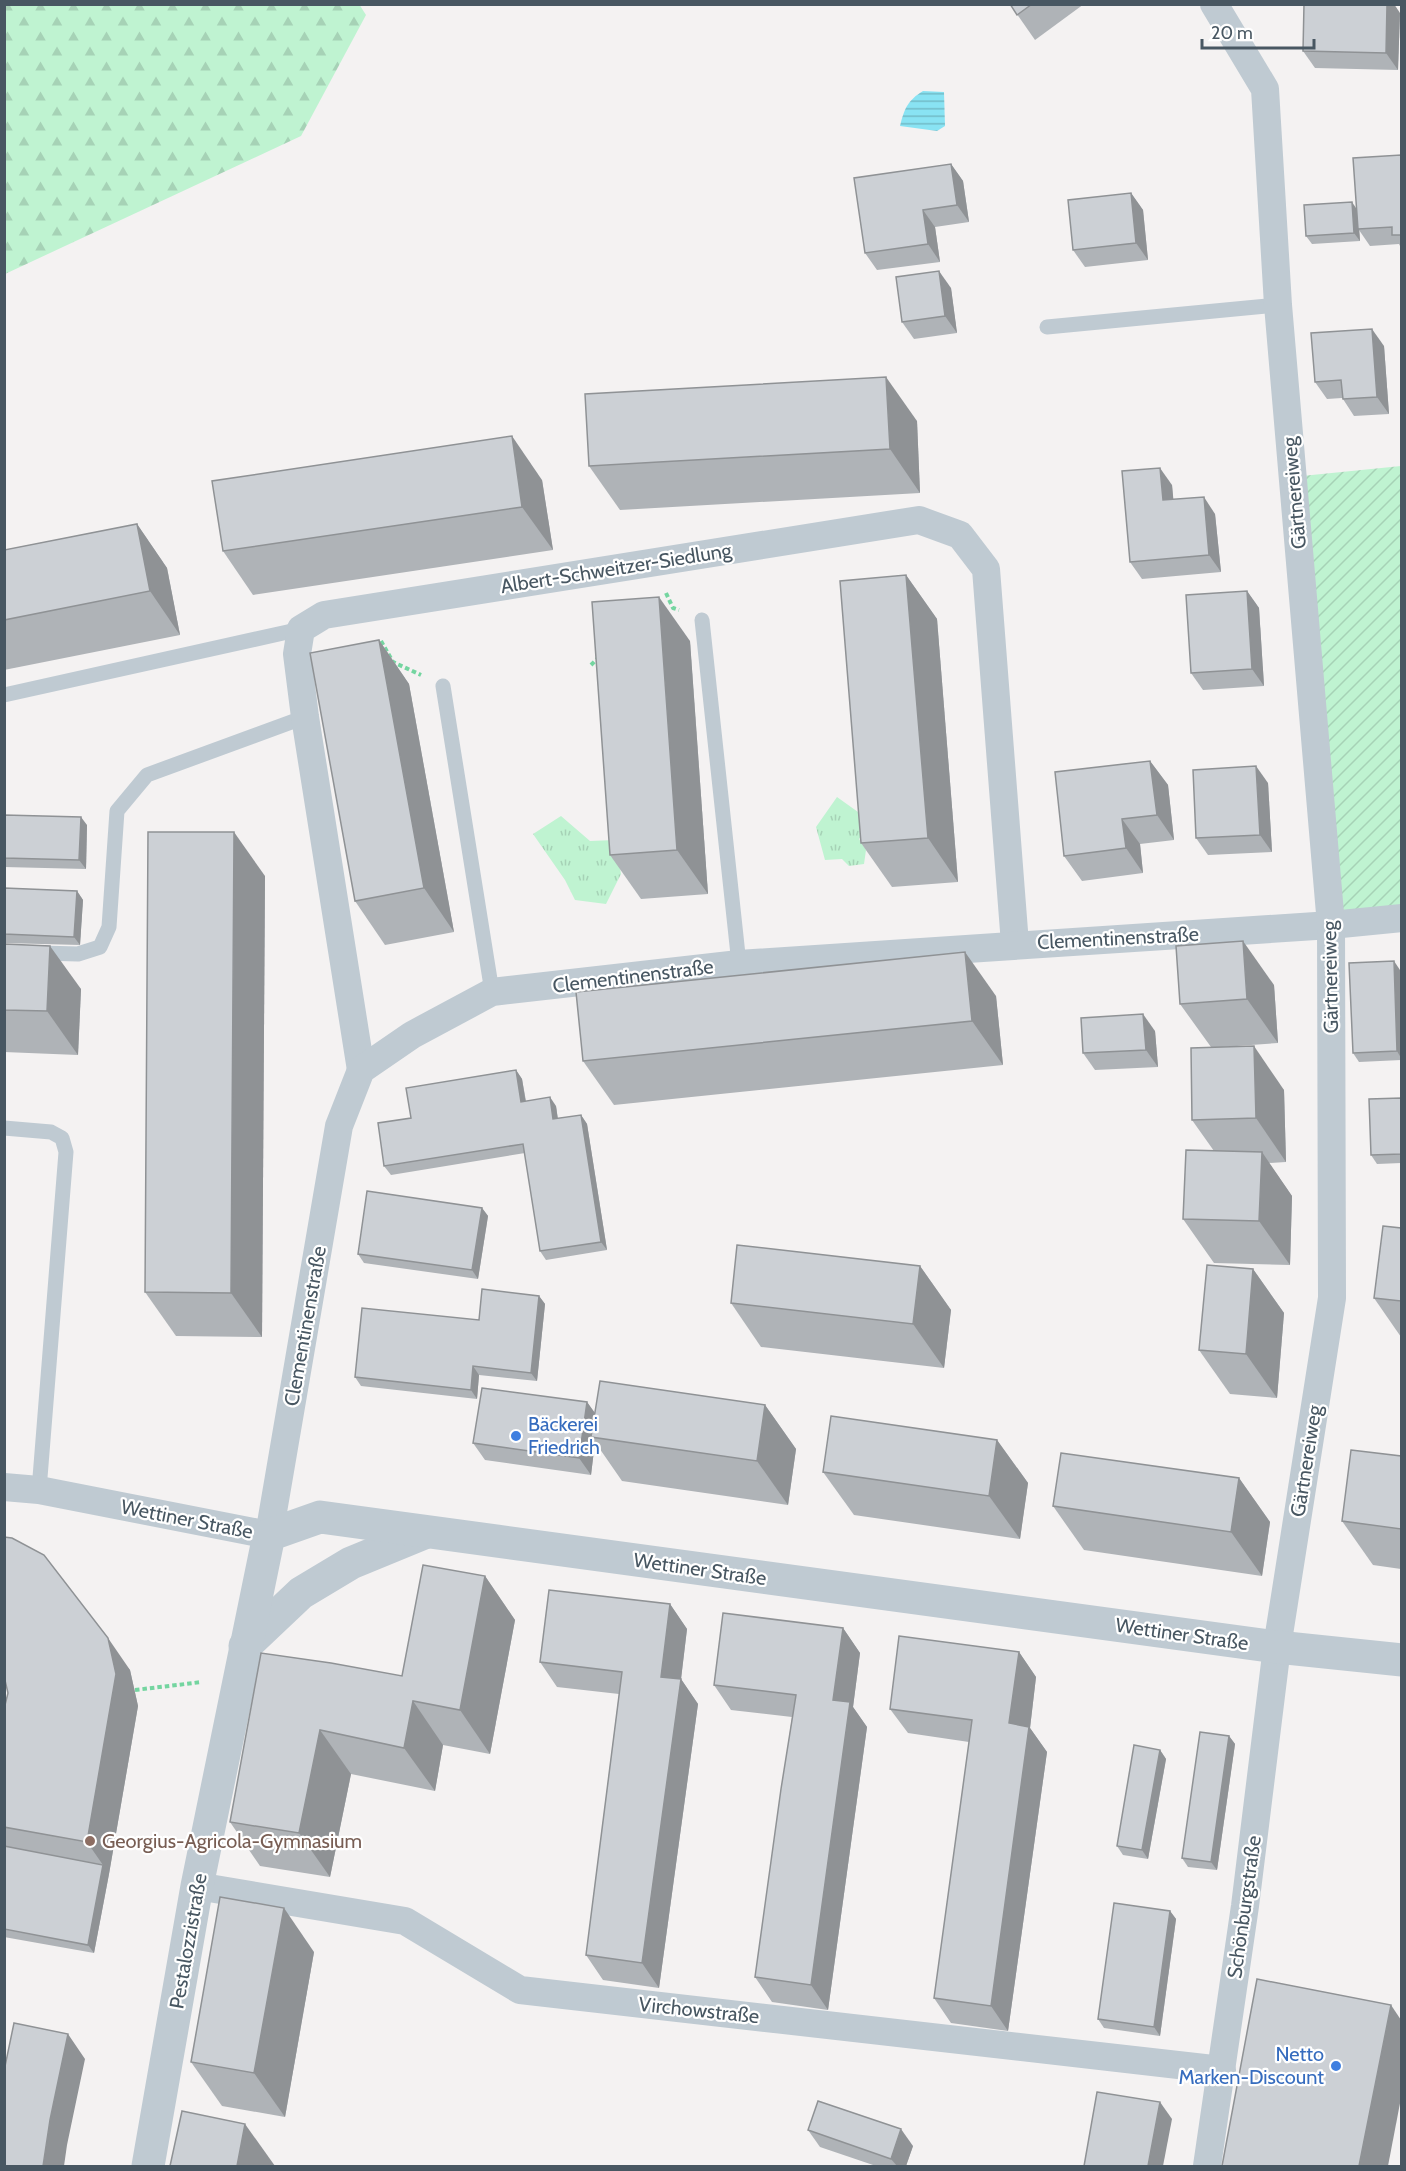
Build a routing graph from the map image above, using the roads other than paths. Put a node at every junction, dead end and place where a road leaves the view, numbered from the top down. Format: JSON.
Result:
{"nodes":[{"id":1,"x":1214,"y":4,"type":"edge"},
{"id":2,"x":1278,"y":305,"type":"junction"},
{"id":3,"x":1047,"y":327,"type":"dead end"},
{"id":4,"x":702,"y":620,"type":"dead end"},
{"id":5,"x":302,"y":629,"type":"junction"},
{"id":6,"x":444,"y":686,"type":"road end"},
{"id":7,"x":4,"y":695,"type":"edge"},
{"id":8,"x":305,"y":717,"type":"junction"},
{"id":9,"x":1401,"y":918,"type":"edge"},
{"id":10,"x":1331,"y":925,"type":"junction"},
{"id":11,"x":1016,"y":944,"type":"junction"},
{"id":12,"x":4,"y":952,"type":"edge"},
{"id":13,"x":739,"y":964,"type":"junction"},
{"id":14,"x":492,"y":992,"type":"junction"},
{"id":15,"x":361,"y":1070,"type":"junction"},
{"id":16,"x":4,"y":1128,"type":"edge"},
{"id":17,"x":4,"y":1486,"type":"edge"},
{"id":18,"x":39,"y":1490,"type":"junction"},
{"id":19,"x":426,"y":1532,"type":"junction"},
{"id":20,"x":269,"y":1535,"type":"junction"},
{"id":21,"x":1277,"y":1647,"type":"junction"},
{"id":22,"x":1401,"y":1660,"type":"edge"},
{"id":23,"x":242,"y":1661,"type":"junction"},
{"id":24,"x":197,"y":1886,"type":"junction"},
{"id":25,"x":1222,"y":2070,"type":"junction"},
{"id":26,"x":148,"y":2166,"type":"edge"},
{"id":27,"x":1207,"y":2166,"type":"edge"}],
"edges":[{"from":1,"to":2,"type":"street","name":"Gärtnereiweg"},
{"from":2,"to":3,"type":"lane"},
{"from":2,"to":10,"type":"street","name":"Gärtnereiweg"},
{"from":4,"to":13,"type":"lane"},
{"from":5,"to":7,"type":"lane"},
{"from":5,"to":8,"type":"street"},
{"from":5,"to":11,"type":"street","name":"Albert-Schweitzer-Siedlung"},
{"from":6,"to":14,"type":"lane"},
{"from":8,"to":12,"type":"lane"},
{"from":8,"to":15,"type":"street"},
{"from":9,"to":10,"type":"street","name":"Clementinenstraße"},
{"from":10,"to":11,"type":"street","name":"Clementinenstraße"},
{"from":10,"to":21,"type":"street","name":"Gärtnereiweg"},
{"from":11,"to":13,"type":"street","name":"Clementinenstraße"},
{"from":13,"to":14,"type":"street","name":"Clementinenstraße"},
{"from":14,"to":15,"type":"street","name":"Clementinenstraße"},
{"from":15,"to":20,"type":"street","name":"Clementinenstraße"},
{"from":16,"to":18,"type":"lane"},
{"from":17,"to":18,"type":"street","name":"Wettiner Straße"},
{"from":18,"to":20,"type":"street","name":"Wettiner Straße"},
{"from":19,"to":20,"type":"street","name":"Wettiner Straße"},
{"from":19,"to":21,"type":"street","name":"Wettiner Straße"},
{"from":19,"to":23,"type":"street"},
{"from":20,"to":23,"type":"street","name":"Pestalozzistraße"},
{"from":21,"to":22,"type":"street","name":"Wettiner Straße"},
{"from":21,"to":25,"type":"street","name":"Schönburgstraße"},
{"from":23,"to":24,"type":"street","name":"Pestalozzistraße"},
{"from":24,"to":25,"type":"street","name":"Virchowstraße"},
{"from":24,"to":26,"type":"street","name":"Pestalozzistraße"},
{"from":25,"to":27,"type":"street","name":"Schönburgstraße"}]}
